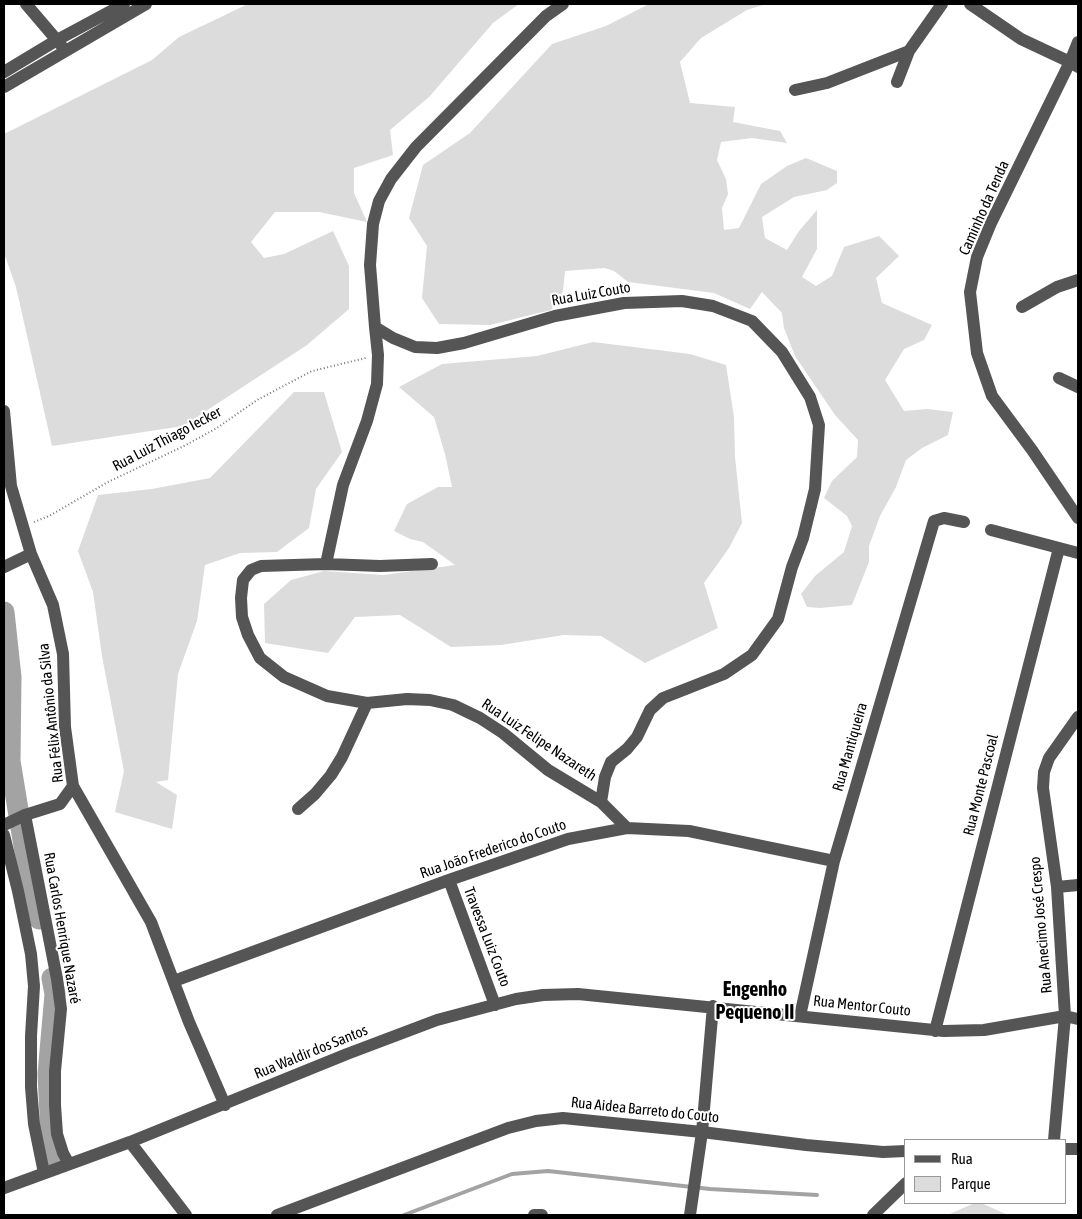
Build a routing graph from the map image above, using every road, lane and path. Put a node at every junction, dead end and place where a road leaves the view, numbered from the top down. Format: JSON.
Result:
{"nodes":[{"id":1,"x":26,"y":4,"type":"edge"},
{"id":2,"x":124,"y":4,"type":"edge"},
{"id":3,"x":146,"y":4,"type":"edge"},
{"id":4,"x":564,"y":4,"type":"edge"},
{"id":5,"x":942,"y":4,"type":"edge"},
{"id":6,"x":970,"y":4,"type":"edge"},
{"id":7,"x":57,"y":40,"type":"junction"},
{"id":8,"x":1078,"y":42,"type":"edge"},
{"id":9,"x":909,"y":51,"type":"junction"},
{"id":10,"x":64,"y":52,"type":"junction"},
{"id":11,"x":1074,"y":64,"type":"edge"},
{"id":12,"x":4,"y":72,"type":"edge"},
{"id":13,"x":897,"y":82,"type":"dead end"},
{"id":14,"x":4,"y":87,"type":"edge"},
{"id":15,"x":795,"y":90,"type":"dead end"},
{"id":16,"x":1078,"y":280,"type":"edge"},
{"id":17,"x":1022,"y":306,"type":"dead end"},
{"id":18,"x":375,"y":327,"type":"junction"},
{"id":19,"x":378,"y":355,"type":"junction"},
{"id":20,"x":1058,"y":378,"type":"dead end"},
{"id":21,"x":1078,"y":388,"type":"edge"},
{"id":22,"x":4,"y":412,"type":"edge"},
{"id":23,"x":1078,"y":518,"type":"edge"},
{"id":24,"x":964,"y":522,"type":"dead end"},
{"id":25,"x":23,"y":526,"type":"junction"},
{"id":26,"x":991,"y":530,"type":"dead end"},
{"id":27,"x":1059,"y":548,"type":"junction"},
{"id":28,"x":1078,"y":553,"type":"edge"},
{"id":29,"x":31,"y":554,"type":"junction"},
{"id":30,"x":326,"y":564,"type":"junction"},
{"id":31,"x":432,"y":564,"type":"dead end"},
{"id":32,"x":4,"y":568,"type":"edge"},
{"id":33,"x":367,"y":703,"type":"junction"},
{"id":34,"x":1078,"y":717,"type":"edge"},
{"id":35,"x":74,"y":786,"type":"junction"},
{"id":36,"x":601,"y":802,"type":"junction"},
{"id":37,"x":298,"y":809,"type":"dead end"},
{"id":38,"x":24,"y":816,"type":"junction"},
{"id":39,"x":4,"y":825,"type":"edge"},
{"id":40,"x":627,"y":828,"type":"junction"},
{"id":41,"x":4,"y":835,"type":"edge"},
{"id":42,"x":834,"y":861,"type":"junction"},
{"id":43,"x":449,"y":880,"type":"junction"},
{"id":44,"x":1078,"y":885,"type":"edge"},
{"id":45,"x":1056,"y":887,"type":"junction"},
{"id":46,"x":174,"y":981,"type":"junction"},
{"id":47,"x":641,"y":1001,"type":"joint"},
{"id":48,"x":495,"y":1004,"type":"junction"},
{"id":49,"x":714,"y":1006,"type":"junction"},
{"id":50,"x":800,"y":1016,"type":"junction"},
{"id":51,"x":1065,"y":1016,"type":"junction"},
{"id":52,"x":1078,"y":1019,"type":"edge"},
{"id":53,"x":935,"y":1031,"type":"junction"},
{"id":54,"x":225,"y":1105,"type":"junction"},
{"id":55,"x":702,"y":1132,"type":"junction"},
{"id":56,"x":1054,"y":1139,"type":"edge"},
{"id":57,"x":130,"y":1142,"type":"junction"},
{"id":58,"x":904,"y":1152,"type":"edge"},
{"id":59,"x":69,"y":1164,"type":"junction"},
{"id":60,"x":44,"y":1173,"type":"junction"},
{"id":61,"x":904,"y":1184,"type":"edge"},
{"id":62,"x":4,"y":1188,"type":"edge"},
{"id":63,"x":186,"y":1215,"type":"edge"},
{"id":64,"x":277,"y":1215,"type":"edge"},
{"id":65,"x":534,"y":1215,"type":"edge"},
{"id":66,"x":542,"y":1215,"type":"edge"},
{"id":67,"x":690,"y":1215,"type":"edge"},
{"id":68,"x":873,"y":1215,"type":"edge"}],
"edges":[{"from":1,"to":7,"type":"street"},
{"from":2,"to":7,"type":"street"},
{"from":3,"to":10,"type":"street"},
{"from":4,"to":18,"type":"street"},
{"from":5,"to":9,"type":"street"},
{"from":6,"to":11,"type":"street"},
{"from":7,"to":10,"type":"street"},
{"from":7,"to":12,"type":"street"},
{"from":8,"to":11,"type":"street","name":"Caminho da Tenda"},
{"from":9,"to":13,"type":"street"},
{"from":9,"to":15,"type":"street"},
{"from":10,"to":14,"type":"street"},
{"from":11,"to":23,"type":"street","name":"Caminho da Tenda"},
{"from":16,"to":17,"type":"street"},
{"from":18,"to":19,"type":"street"},
{"from":18,"to":36,"type":"street","name":"Rua Luiz Couto"},
{"from":19,"to":25,"type":"path","name":"Rua Luiz Thiago Iecker"},
{"from":19,"to":30,"type":"street"},
{"from":20,"to":21,"type":"street"},
{"from":22,"to":25,"type":"street","name":"Rua Félix Antônio da Silva"},
{"from":24,"to":42,"type":"street","name":"Rua Mantiqueira"},
{"from":25,"to":29,"type":"street","name":"Rua Félix Antônio da Silva"},
{"from":26,"to":27,"type":"street"},
{"from":27,"to":28,"type":"street"},
{"from":27,"to":53,"type":"street","name":"Rua Monte Pascoal"},
{"from":29,"to":32,"type":"street"},
{"from":29,"to":35,"type":"street","name":"Rua Félix Antônio da Silva"},
{"from":30,"to":31,"type":"street","name":"Rua Luiz Felipe Nazareth"},
{"from":30,"to":33,"type":"street","name":"Rua Luiz Felipe Nazareth"},
{"from":33,"to":36,"type":"street","name":"Rua Luiz Felipe Nazareth"},
{"from":33,"to":37,"type":"street"},
{"from":34,"to":45,"type":"street","name":"Rua Anecimo José Crespo"},
{"from":35,"to":38,"type":"street"},
{"from":35,"to":46,"type":"street","name":"Rua Félix Antônio da Silva"},
{"from":36,"to":40,"type":"street","name":"Rua Luiz Felipe Nazareth"},
{"from":38,"to":39,"type":"street"},
{"from":38,"to":59,"type":"street","name":"Rua Carlos Henrique Nazaré"},
{"from":40,"to":42,"type":"street","name":"Rua João Frederico do Couto"},
{"from":40,"to":43,"type":"street","name":"Rua João Frederico do Couto"},
{"from":41,"to":60,"type":"street"},
{"from":42,"to":50,"type":"street","name":"Rua Mantiqueira"},
{"from":43,"to":46,"type":"street","name":"Rua João Frederico do Couto"},
{"from":43,"to":48,"type":"street","name":"Travessa Luiz Couto"},
{"from":44,"to":45,"type":"street"},
{"from":45,"to":51,"type":"street","name":"Rua Anecimo José Crespo"},
{"from":46,"to":54,"type":"street","name":"Rua Félix Antônio da Silva"},
{"from":47,"to":48,"type":"street","name":"Rua Waldir dos Santos"},
{"from":47,"to":49,"type":"street","name":"Rua Mentor Couto"},
{"from":48,"to":54,"type":"street","name":"Rua Waldir dos Santos"},
{"from":49,"to":50,"type":"street","name":"Rua Mentor Couto"},
{"from":49,"to":55,"type":"street"},
{"from":50,"to":53,"type":"street","name":"Rua Mentor Couto"},
{"from":51,"to":52,"type":"street","name":"Rua Mentor Couto"},
{"from":51,"to":53,"type":"street","name":"Rua Mentor Couto"},
{"from":51,"to":56,"type":"street","name":"Rua Anecimo José Crespo"},
{"from":54,"to":57,"type":"street","name":"Rua Waldir dos Santos"},
{"from":55,"to":58,"type":"street","name":"Rua Aidea Barreto do Couto"},
{"from":55,"to":64,"type":"street","name":"Rua Aidea Barreto do Couto"},
{"from":55,"to":67,"type":"street"},
{"from":57,"to":59,"type":"street","name":"Rua Waldir dos Santos"},
{"from":57,"to":63,"type":"street"},
{"from":59,"to":60,"type":"street","name":"Rua Waldir dos Santos"},
{"from":60,"to":62,"type":"street","name":"Rua Waldir dos Santos"},
{"from":61,"to":68,"type":"street"},
{"from":65,"to":66,"type":"street"}]}
